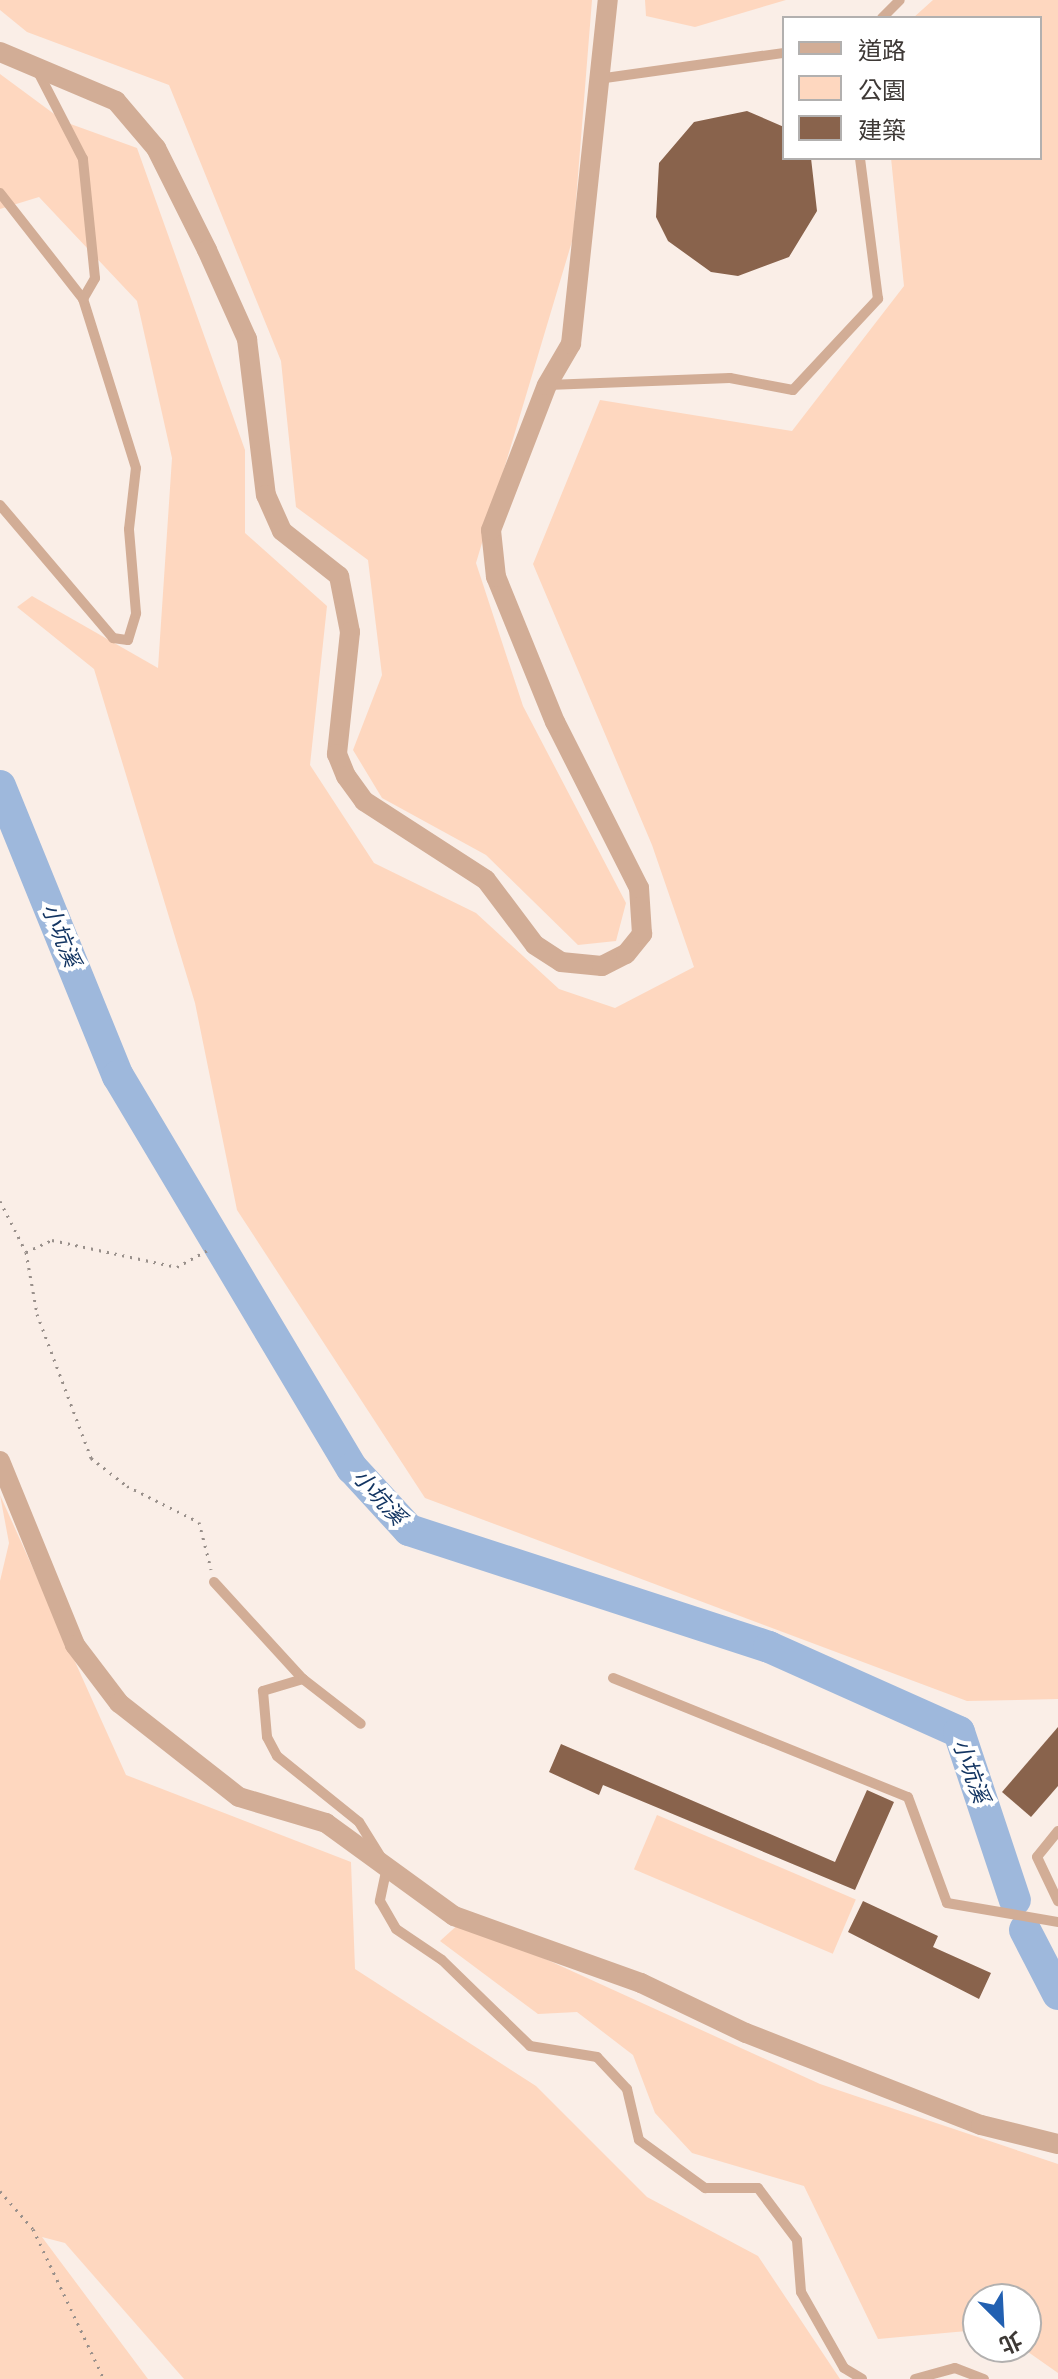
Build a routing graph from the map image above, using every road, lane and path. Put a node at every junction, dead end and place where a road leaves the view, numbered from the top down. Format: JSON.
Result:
{"nodes":[{"id":1,"x":608,"y":0,"type":"edge"},
{"id":2,"x":900,"y":0,"type":"edge"},
{"id":3,"x":884,"y":16,"type":"edge"},
{"id":4,"x":0,"y":52,"type":"edge"},
{"id":5,"x":782,"y":53,"type":"edge"},
{"id":6,"x":38,"y":72,"type":"junction"},
{"id":7,"x":596,"y":79,"type":"junction"},
{"id":8,"x":860,"y":160,"type":"edge"},
{"id":9,"x":0,"y":193,"type":"edge"},
{"id":10,"x":83,"y":299,"type":"junction"},
{"id":11,"x":547,"y":385,"type":"junction"},
{"id":12,"x":0,"y":505,"type":"edge"},
{"id":13,"x":0,"y":1201,"type":"edge"},
{"id":14,"x":210,"y":1249,"type":"dead end"},
{"id":15,"x":26,"y":1252,"type":"junction"},
{"id":16,"x":0,"y":1461,"type":"edge"},
{"id":17,"x":214,"y":1582,"type":"joint"},
{"id":18,"x":613,"y":1678,"type":"dead end"},
{"id":19,"x":303,"y":1679,"type":"junction"},
{"id":20,"x":361,"y":1724,"type":"dead end"},
{"id":21,"x":1058,"y":1831,"type":"edge"},
{"id":22,"x":387,"y":1867,"type":"junction"},
{"id":23,"x":1058,"y":1901,"type":"edge"},
{"id":24,"x":1058,"y":1922,"type":"edge"},
{"id":25,"x":1058,"y":2144,"type":"edge"},
{"id":26,"x":0,"y":2191,"type":"edge"},
{"id":27,"x":104,"y":2379,"type":"edge"},
{"id":28,"x":862,"y":2379,"type":"edge"},
{"id":29,"x":915,"y":2379,"type":"edge"},
{"id":30,"x":984,"y":2379,"type":"edge"}],
"edges":[{"from":1,"to":7,"type":"street"},
{"from":2,"to":3,"type":"lane"},
{"from":4,"to":6,"type":"street"},
{"from":5,"to":7,"type":"lane"},
{"from":6,"to":10,"type":"lane"},
{"from":6,"to":11,"type":"street"},
{"from":7,"to":11,"type":"street"},
{"from":8,"to":11,"type":"lane"},
{"from":9,"to":10,"type":"lane"},
{"from":10,"to":12,"type":"lane"},
{"from":13,"to":15,"type":"path"},
{"from":14,"to":15,"type":"path"},
{"from":15,"to":17,"type":"path"},
{"from":16,"to":22,"type":"street"},
{"from":17,"to":19,"type":"lane"},
{"from":18,"to":24,"type":"lane"},
{"from":19,"to":20,"type":"lane"},
{"from":19,"to":22,"type":"lane"},
{"from":21,"to":23,"type":"lane"},
{"from":22,"to":25,"type":"street"},
{"from":22,"to":28,"type":"lane"},
{"from":26,"to":27,"type":"path"},
{"from":29,"to":30,"type":"lane"}]}
